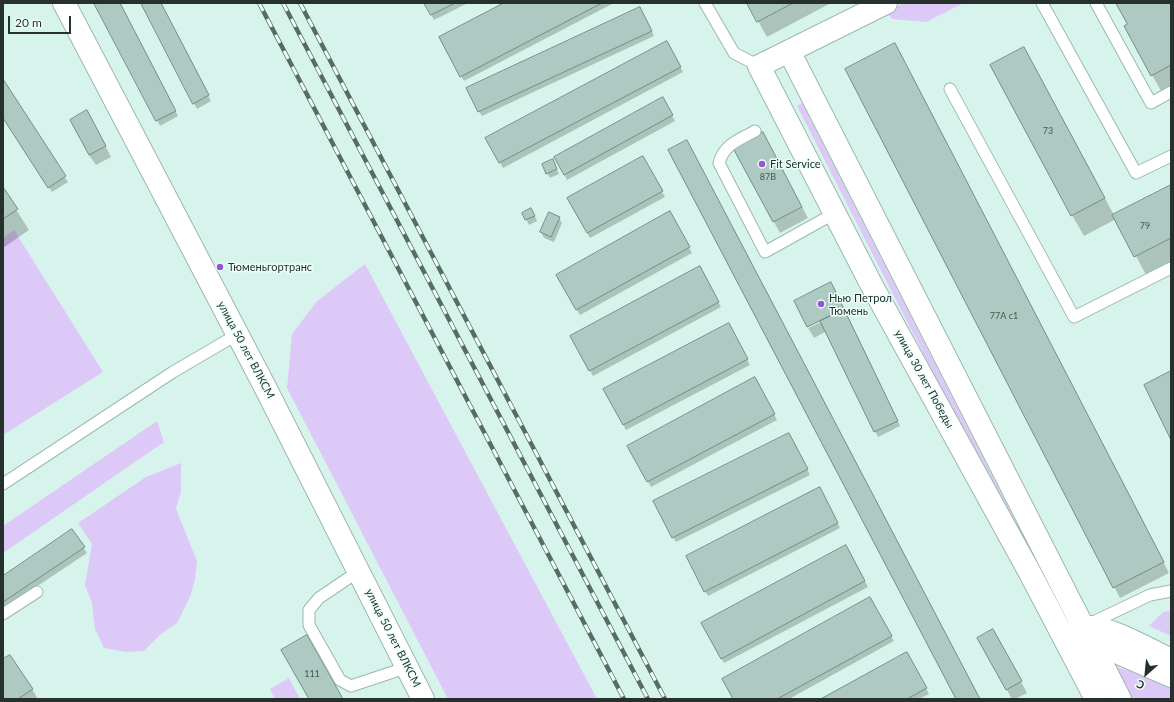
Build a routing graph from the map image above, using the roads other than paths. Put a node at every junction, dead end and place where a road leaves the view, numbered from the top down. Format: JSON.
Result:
{"nodes":[{"id":1,"x":64,"y":3,"type":"edge"},
{"id":2,"x":705,"y":3,"type":"edge"},
{"id":3,"x":886,"y":3,"type":"edge"},
{"id":4,"x":1042,"y":3,"type":"edge"},
{"id":5,"x":1096,"y":3,"type":"edge"},
{"id":6,"x":789,"y":51,"type":"junction"},
{"id":7,"x":759,"y":66,"type":"junction"},
{"id":8,"x":950,"y":89,"type":"dead end"},
{"id":9,"x":1171,"y":92,"type":"edge"},
{"id":10,"x":754,"y":131,"type":"dead end"},
{"id":11,"x":1171,"y":156,"type":"edge"},
{"id":12,"x":835,"y":213,"type":"junction"},
{"id":13,"x":1171,"y":269,"type":"edge"},
{"id":14,"x":238,"y":334,"type":"junction"},
{"id":15,"x":3,"y":484,"type":"edge"},
{"id":16,"x":358,"y":571,"type":"junction"},
{"id":17,"x":1171,"y":591,"type":"edge"},
{"id":18,"x":37,"y":592,"type":"dead end"},
{"id":19,"x":3,"y":614,"type":"edge"},
{"id":20,"x":1083,"y":627,"type":"junction"},
{"id":21,"x":1064,"y":638,"type":"junction"},
{"id":22,"x":1171,"y":660,"type":"edge"},
{"id":23,"x":408,"y":667,"type":"junction"},
{"id":24,"x":1171,"y":676,"type":"edge"},
{"id":25,"x":424,"y":699,"type":"edge"},
{"id":26,"x":1096,"y":699,"type":"edge"},
{"id":27,"x":1120,"y":699,"type":"edge"}],
"edges":[{"from":1,"to":14,"type":"street","name":"улица 50 лет ВЛКСМ"},
{"from":2,"to":7,"type":"lane"},
{"from":3,"to":6,"type":"street"},
{"from":4,"to":11,"type":"lane"},
{"from":5,"to":9,"type":"lane"},
{"from":6,"to":7,"type":"street"},
{"from":6,"to":20,"type":"street"},
{"from":7,"to":12,"type":"street","name":"улица 30 лет Победы"},
{"from":8,"to":13,"type":"lane"},
{"from":10,"to":12,"type":"lane"},
{"from":12,"to":21,"type":"street","name":"улица 30 лет Победы"},
{"from":14,"to":15,"type":"lane"},
{"from":14,"to":16,"type":"street","name":"улица 50 лет ВЛКСМ"},
{"from":16,"to":23,"type":"street","name":"улица 50 лет ВЛКСМ"},
{"from":16,"to":23,"type":"lane"},
{"from":17,"to":20,"type":"lane"},
{"from":18,"to":19,"type":"lane"},
{"from":20,"to":21,"type":"street"},
{"from":20,"to":22,"type":"street"},
{"from":20,"to":24,"type":"street"},
{"from":20,"to":27,"type":"street"},
{"from":21,"to":26,"type":"street","name":"улица 30 лет Победы"},
{"from":23,"to":25,"type":"street","name":"улица 50 лет ВЛКСМ"}]}
